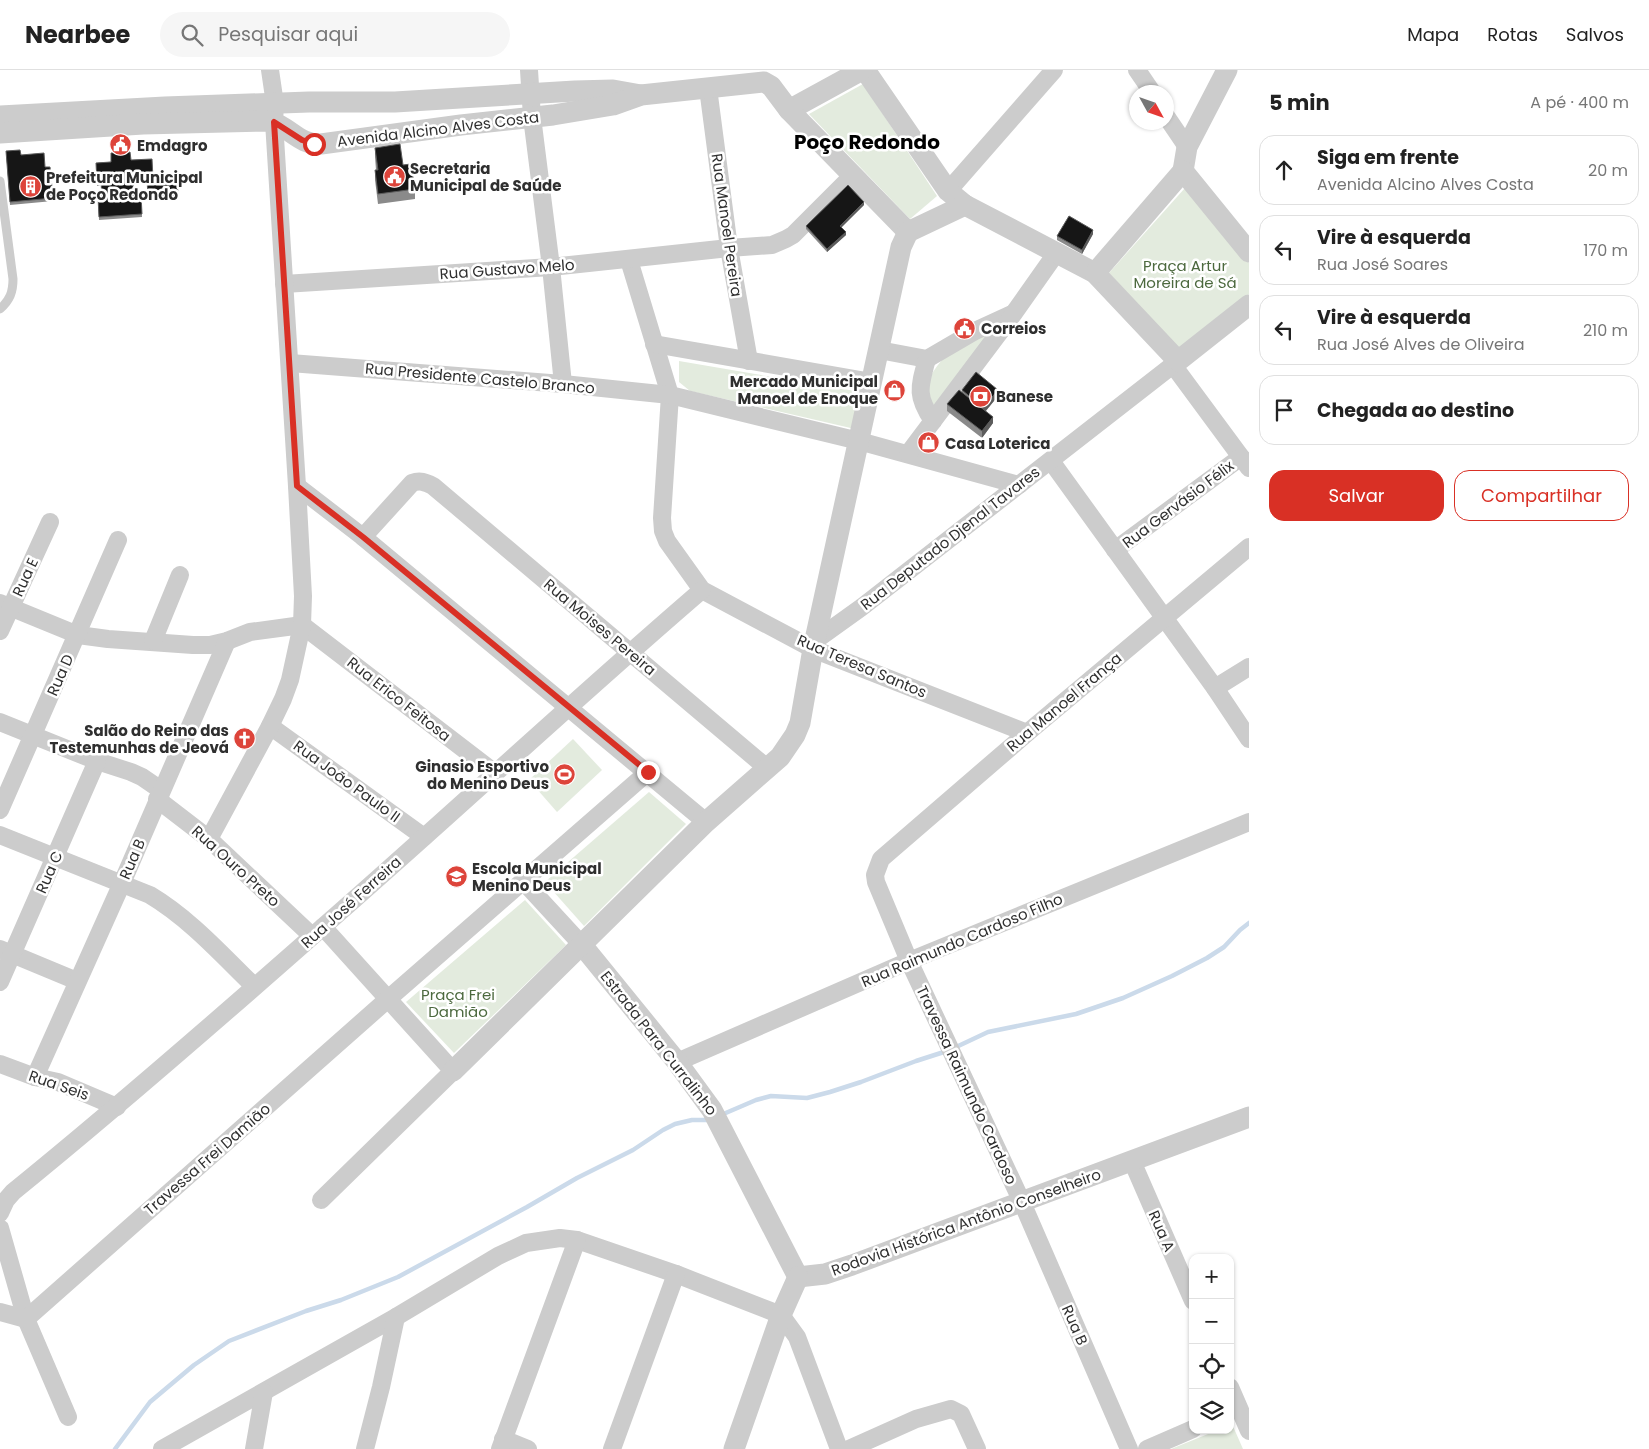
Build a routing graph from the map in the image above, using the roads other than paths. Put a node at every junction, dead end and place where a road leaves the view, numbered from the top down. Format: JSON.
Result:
{"nodes":[{"id":1,"x":270,"y":70,"type":"edge"},
{"id":2,"x":529,"y":70,"type":"edge"},
{"id":3,"x":863,"y":70,"type":"edge"},
{"id":4,"x":1054,"y":70,"type":"edge"},
{"id":5,"x":1138,"y":70,"type":"edge"},
{"id":6,"x":1227,"y":70,"type":"edge"},
{"id":7,"x":1148,"y":85,"type":"edge"},
{"id":8,"x":708,"y":88,"type":"junction"},
{"id":9,"x":530,"y":93,"type":"junction"},
{"id":10,"x":641,"y":95,"type":"junction"},
{"id":11,"x":458,"y":99,"type":"junction"},
{"id":12,"x":789,"y":110,"type":"junction"},
{"id":13,"x":275,"y":113,"type":"junction"},
{"id":14,"x":0,"y":116,"type":"edge"},
{"id":15,"x":142,"y":116,"type":"junction"},
{"id":16,"x":532,"y":118,"type":"junction"},
{"id":17,"x":461,"y":124,"type":"junction"},
{"id":18,"x":1174,"y":128,"type":"edge"},
{"id":19,"x":0,"y":133,"type":"edge"},
{"id":20,"x":1187,"y":147,"type":"junction"},
{"id":21,"x":1183,"y":171,"type":"junction"},
{"id":22,"x":852,"y":176,"type":"junction"},
{"id":23,"x":0,"y":181,"type":"edge"},
{"id":24,"x":948,"y":191,"type":"junction"},
{"id":25,"x":965,"y":205,"type":"junction"},
{"id":26,"x":908,"y":232,"type":"junction"},
{"id":27,"x":729,"y":248,"type":"junction"},
{"id":28,"x":1057,"y":252,"type":"junction"},
{"id":29,"x":1249,"y":252,"type":"edge"},
{"id":30,"x":629,"y":260,"type":"junction"},
{"id":31,"x":551,"y":267,"type":"junction"},
{"id":32,"x":1095,"y":273,"type":"junction"},
{"id":33,"x":284,"y":284,"type":"junction"},
{"id":34,"x":1249,"y":305,"type":"edge"},
{"id":35,"x":0,"y":309,"type":"edge"},
{"id":36,"x":1014,"y":313,"type":"junction"},
{"id":37,"x":654,"y":344,"type":"junction"},
{"id":38,"x":879,"y":350,"type":"junction"},
{"id":39,"x":927,"y":359,"type":"junction"},
{"id":40,"x":749,"y":361,"type":"junction"},
{"id":41,"x":290,"y":363,"type":"junction"},
{"id":42,"x":1176,"y":363,"type":"junction"},
{"id":43,"x":872,"y":382,"type":"junction"},
{"id":44,"x":563,"y":384,"type":"junction"},
{"id":45,"x":670,"y":396,"type":"junction"},
{"id":46,"x":933,"y":421,"type":"junction"},
{"id":47,"x":859,"y":441,"type":"junction"},
{"id":48,"x":908,"y":454,"type":"junction"},
{"id":49,"x":1051,"y":461,"type":"junction"},
{"id":50,"x":1245,"y":463,"type":"edge"},
{"id":51,"x":297,"y":486,"type":"junction"},
{"id":52,"x":1019,"y":486,"type":"junction"},
{"id":53,"x":50,"y":522,"type":"dead end"},
{"id":54,"x":363,"y":537,"type":"junction"},
{"id":55,"x":118,"y":540,"type":"dead end"},
{"id":56,"x":1249,"y":547,"type":"edge"},
{"id":57,"x":1116,"y":550,"type":"junction"},
{"id":58,"x":180,"y":575,"type":"dead end"},
{"id":59,"x":702,"y":590,"type":"junction"},
{"id":60,"x":5,"y":605,"type":"edge"},
{"id":61,"x":1164,"y":618,"type":"junction"},
{"id":62,"x":302,"y":625,"type":"junction"},
{"id":63,"x":0,"y":631,"type":"edge"},
{"id":64,"x":78,"y":635,"type":"junction"},
{"id":65,"x":153,"y":641,"type":"junction"},
{"id":66,"x":227,"y":641,"type":"junction"},
{"id":67,"x":815,"y":644,"type":"junction"},
{"id":68,"x":630,"y":652,"type":"junction"},
{"id":69,"x":1249,"y":667,"type":"edge"},
{"id":70,"x":1215,"y":688,"type":"junction"},
{"id":71,"x":567,"y":707,"type":"junction"},
{"id":72,"x":0,"y":722,"type":"edge"},
{"id":73,"x":270,"y":726,"type":"junction"},
{"id":74,"x":1027,"y":733,"type":"junction"},
{"id":75,"x":34,"y":735,"type":"junction"},
{"id":76,"x":1249,"y":739,"type":"edge"},
{"id":77,"x":98,"y":761,"type":"junction"},
{"id":78,"x":767,"y":768,"type":"junction"},
{"id":79,"x":648,"y":772,"type":"junction"},
{"id":80,"x":495,"y":773,"type":"junction"},
{"id":81,"x":159,"y":795,"type":"junction"},
{"id":82,"x":0,"y":810,"type":"edge"},
{"id":83,"x":706,"y":822,"type":"junction"},
{"id":84,"x":1249,"y":822,"type":"edge"},
{"id":85,"x":0,"y":834,"type":"edge"},
{"id":86,"x":424,"y":837,"type":"junction"},
{"id":87,"x":209,"y":839,"type":"junction"},
{"id":88,"x":56,"y":856,"type":"junction"},
{"id":89,"x":881,"y":859,"type":"joint"},
{"id":90,"x":122,"y":882,"type":"junction"},
{"id":91,"x":524,"y":882,"type":"junction"},
{"id":92,"x":318,"y":932,"type":"junction"},
{"id":93,"x":582,"y":945,"type":"junction"},
{"id":94,"x":6,"y":952,"type":"edge"},
{"id":95,"x":909,"y":961,"type":"junction"},
{"id":96,"x":77,"y":981,"type":"junction"},
{"id":97,"x":0,"y":982,"type":"edge"},
{"id":98,"x":254,"y":986,"type":"junction"},
{"id":99,"x":388,"y":999,"type":"junction"},
{"id":100,"x":677,"y":1062,"type":"junction"},
{"id":101,"x":0,"y":1064,"type":"edge"},
{"id":102,"x":454,"y":1071,"type":"junction"},
{"id":103,"x":35,"y":1077,"type":"junction"},
{"id":104,"x":117,"y":1107,"type":"junction"},
{"id":105,"x":1249,"y":1117,"type":"edge"},
{"id":106,"x":1132,"y":1161,"type":"junction"},
{"id":107,"x":321,"y":1200,"type":"dead end"},
{"id":108,"x":1021,"y":1200,"type":"junction"},
{"id":109,"x":0,"y":1213,"type":"edge"},
{"id":110,"x":0,"y":1228,"type":"edge"},
{"id":111,"x":577,"y":1240,"type":"junction"},
{"id":112,"x":676,"y":1274,"type":"junction"},
{"id":113,"x":798,"y":1277,"type":"junction"},
{"id":114,"x":1192,"y":1299,"type":"edge"},
{"id":115,"x":0,"y":1312,"type":"edge"},
{"id":116,"x":781,"y":1315,"type":"junction"},
{"id":117,"x":396,"y":1317,"type":"junction"},
{"id":118,"x":26,"y":1319,"type":"junction"},
{"id":119,"x":1230,"y":1389,"type":"edge"},
{"id":120,"x":264,"y":1392,"type":"junction"},
{"id":121,"x":1235,"y":1411,"type":"edge"},
{"id":122,"x":68,"y":1417,"type":"dead end"},
{"id":123,"x":1189,"y":1431,"type":"edge"},
{"id":124,"x":1249,"y":1431,"type":"edge"},
{"id":125,"x":502,"y":1444,"type":"edge"},
{"id":126,"x":162,"y":1449,"type":"edge"},
{"id":127,"x":254,"y":1449,"type":"edge"},
{"id":128,"x":364,"y":1449,"type":"edge"},
{"id":129,"x":528,"y":1449,"type":"edge"},
{"id":130,"x":612,"y":1449,"type":"edge"},
{"id":131,"x":734,"y":1449,"type":"edge"},
{"id":132,"x":839,"y":1449,"type":"edge"},
{"id":133,"x":849,"y":1449,"type":"edge"},
{"id":134,"x":977,"y":1449,"type":"edge"},
{"id":135,"x":1129,"y":1449,"type":"edge"},
{"id":136,"x":1147,"y":1449,"type":"edge"}],
"edges":[{"from":1,"to":13,"type":"street"},
{"from":2,"to":9,"type":"street"},
{"from":3,"to":12,"type":"street"},
{"from":3,"to":24,"type":"street"},
{"from":4,"to":24,"type":"street"},
{"from":5,"to":7,"type":"street"},
{"from":6,"to":20,"type":"street"},
{"from":8,"to":10,"type":"street","name":"Avenida Alcino Alves Costa"},
{"from":8,"to":12,"type":"street","name":"Avenida Alcino Alves Costa"},
{"from":8,"to":27,"type":"street","name":"Rua Manoel Pereira"},
{"from":9,"to":10,"type":"street","name":"Avenida Alcino Alves Costa"},
{"from":9,"to":11,"type":"street","name":"Avenida Alcino Alves Costa"},
{"from":9,"to":16,"type":"street"},
{"from":10,"to":16,"type":"street","name":"Avenida Alcino Alves Costa"},
{"from":11,"to":13,"type":"street","name":"Avenida Alcino Alves Costa"},
{"from":11,"to":17,"type":"street"},
{"from":12,"to":22,"type":"street"},
{"from":13,"to":15,"type":"street","name":"Avenida Alcino Alves Costa"},
{"from":13,"to":17,"type":"street","name":"Avenida Alcino Alves Costa"},
{"from":13,"to":33,"type":"street"},
{"from":14,"to":15,"type":"street","name":"Avenida Alcino Alves Costa"},
{"from":15,"to":19,"type":"street","name":"Avenida Alcino Alves Costa"},
{"from":16,"to":17,"type":"street","name":"Avenida Alcino Alves Costa"},
{"from":16,"to":31,"type":"street"},
{"from":18,"to":20,"type":"street"},
{"from":20,"to":21,"type":"street"},
{"from":21,"to":29,"type":"street"},
{"from":21,"to":32,"type":"street"},
{"from":22,"to":26,"type":"street"},
{"from":22,"to":27,"type":"street","name":"Rua Gustavo Melo"},
{"from":23,"to":35,"type":"lane"},
{"from":24,"to":25,"type":"street"},
{"from":25,"to":26,"type":"street"},
{"from":25,"to":28,"type":"street"},
{"from":26,"to":38,"type":"street"},
{"from":27,"to":30,"type":"street","name":"Rua Gustavo Melo"},
{"from":27,"to":40,"type":"street","name":"Rua Manoel Pereira"},
{"from":28,"to":32,"type":"street"},
{"from":28,"to":36,"type":"street"},
{"from":30,"to":31,"type":"street","name":"Rua Gustavo Melo"},
{"from":30,"to":37,"type":"street"},
{"from":31,"to":33,"type":"street","name":"Rua Gustavo Melo"},
{"from":31,"to":44,"type":"street"},
{"from":32,"to":42,"type":"street"},
{"from":33,"to":41,"type":"street"},
{"from":34,"to":42,"type":"street"},
{"from":36,"to":39,"type":"street"},
{"from":36,"to":46,"type":"street"},
{"from":37,"to":40,"type":"street"},
{"from":37,"to":45,"type":"street"},
{"from":38,"to":39,"type":"street"},
{"from":38,"to":43,"type":"street"},
{"from":39,"to":46,"type":"street"},
{"from":40,"to":43,"type":"street"},
{"from":41,"to":44,"type":"street","name":"Rua Presidente Castelo Branco"},
{"from":41,"to":51,"type":"street"},
{"from":42,"to":49,"type":"street","name":"Rua Deputado Djenal Tavares"},
{"from":42,"to":50,"type":"street"},
{"from":43,"to":47,"type":"street"},
{"from":44,"to":45,"type":"street","name":"Rua Presidente Castelo Branco"},
{"from":45,"to":47,"type":"street","name":"Rua Presidente Castelo Branco"},
{"from":45,"to":59,"type":"street"},
{"from":46,"to":48,"type":"street"},
{"from":47,"to":48,"type":"street","name":"Rua Presidente Castelo Branco"},
{"from":47,"to":67,"type":"street"},
{"from":48,"to":52,"type":"street","name":"Rua Presidente Castelo Branco"},
{"from":49,"to":52,"type":"street","name":"Rua Deputado Djenal Tavares"},
{"from":49,"to":57,"type":"street"},
{"from":50,"to":57,"type":"street","name":"Rua Gervásio Félix"},
{"from":51,"to":54,"type":"street"},
{"from":51,"to":62,"type":"street"},
{"from":52,"to":67,"type":"street","name":"Rua Deputado Djenal Tavares"},
{"from":53,"to":60,"type":"street","name":"Rua E"},
{"from":54,"to":68,"type":"street","name":"Rua Moises Pereira"},
{"from":54,"to":71,"type":"street"},
{"from":55,"to":64,"type":"street","name":"Rua D"},
{"from":56,"to":61,"type":"street","name":"Rua Manoel França"},
{"from":57,"to":61,"type":"street"},
{"from":58,"to":65,"type":"street"},
{"from":59,"to":67,"type":"street","name":"Rua Teresa Santos"},
{"from":59,"to":68,"type":"street","name":"Rua José Ferreira"},
{"from":60,"to":63,"type":"street","name":"Rua E"},
{"from":60,"to":64,"type":"street"},
{"from":61,"to":70,"type":"street"},
{"from":61,"to":74,"type":"street","name":"Rua Manoel França"},
{"from":62,"to":66,"type":"street"},
{"from":62,"to":73,"type":"street"},
{"from":62,"to":80,"type":"street","name":"Rua Erico Feitosa"},
{"from":64,"to":65,"type":"street"},
{"from":64,"to":75,"type":"street","name":"Rua D"},
{"from":65,"to":66,"type":"street"},
{"from":66,"to":81,"type":"street","name":"Rua B"},
{"from":67,"to":74,"type":"street","name":"Rua Teresa Santos"},
{"from":67,"to":78,"type":"street"},
{"from":68,"to":71,"type":"street","name":"Rua José Ferreira"},
{"from":68,"to":78,"type":"street","name":"Rua Moises Pereira"},
{"from":69,"to":70,"type":"street"},
{"from":70,"to":76,"type":"street"},
{"from":71,"to":79,"type":"street"},
{"from":71,"to":80,"type":"street","name":"Rua José Ferreira"},
{"from":72,"to":75,"type":"street","name":"Rua Ouro Preto"},
{"from":73,"to":86,"type":"street","name":"Rua João Paulo II"},
{"from":73,"to":87,"type":"street"},
{"from":74,"to":89,"type":"street","name":"Rua Manoel França"},
{"from":75,"to":77,"type":"street","name":"Rua Ouro Preto"},
{"from":75,"to":82,"type":"street","name":"Rua D"},
{"from":77,"to":81,"type":"street","name":"Rua Ouro Preto"},
{"from":77,"to":88,"type":"street","name":"Rua C"},
{"from":78,"to":83,"type":"street"},
{"from":79,"to":83,"type":"street"},
{"from":79,"to":91,"type":"street"},
{"from":80,"to":86,"type":"street","name":"Rua José Ferreira"},
{"from":81,"to":87,"type":"street","name":"Rua Ouro Preto"},
{"from":81,"to":90,"type":"street","name":"Rua B"},
{"from":83,"to":93,"type":"street"},
{"from":84,"to":95,"type":"street","name":"Rua Raimundo Cardoso Filho"},
{"from":85,"to":88,"type":"street"},
{"from":86,"to":92,"type":"street","name":"Rua José Ferreira"},
{"from":87,"to":92,"type":"street","name":"Rua Ouro Preto"},
{"from":88,"to":90,"type":"street"},
{"from":88,"to":94,"type":"street","name":"Rua C"},
{"from":89,"to":95,"type":"street","name":"Travessa Raimundo Cardoso"},
{"from":90,"to":96,"type":"street","name":"Rua B"},
{"from":90,"to":98,"type":"street"},
{"from":91,"to":93,"type":"street"},
{"from":91,"to":99,"type":"street"},
{"from":92,"to":98,"type":"street","name":"Rua José Ferreira"},
{"from":92,"to":99,"type":"street"},
{"from":93,"to":100,"type":"street","name":"Estrada Para Curralinho"},
{"from":93,"to":102,"type":"street"},
{"from":94,"to":96,"type":"street"},
{"from":94,"to":97,"type":"street","name":"Rua C"},
{"from":95,"to":100,"type":"street","name":"Rua Raimundo Cardoso Filho"},
{"from":95,"to":108,"type":"street","name":"Travessa Raimundo Cardoso"},
{"from":96,"to":103,"type":"street","name":"Rua B"},
{"from":98,"to":104,"type":"street","name":"Rua José Ferreira"},
{"from":99,"to":102,"type":"street"},
{"from":99,"to":118,"type":"street","name":"Travessa Frei Damião"},
{"from":100,"to":113,"type":"street","name":"Estrada Para Curralinho"},
{"from":101,"to":103,"type":"street","name":"Rua Seis"},
{"from":102,"to":107,"type":"street"},
{"from":103,"to":104,"type":"street","name":"Rua Seis"},
{"from":104,"to":109,"type":"street","name":"Rua José Ferreira"},
{"from":105,"to":106,"type":"street","name":"Rodovia Histórica Antônio Conselheiro"},
{"from":106,"to":108,"type":"street","name":"Rodovia Histórica Antônio Conselheiro"},
{"from":106,"to":114,"type":"street","name":"Rua A"},
{"from":108,"to":113,"type":"street","name":"Rodovia Histórica Antônio Conselheiro"},
{"from":108,"to":135,"type":"street","name":"Rua B"},
{"from":110,"to":118,"type":"street"},
{"from":111,"to":112,"type":"street"},
{"from":111,"to":117,"type":"street"},
{"from":111,"to":125,"type":"street"},
{"from":112,"to":116,"type":"street"},
{"from":112,"to":130,"type":"street"},
{"from":113,"to":116,"type":"street"},
{"from":115,"to":118,"type":"street"},
{"from":116,"to":131,"type":"street"},
{"from":116,"to":132,"type":"street"},
{"from":117,"to":120,"type":"street"},
{"from":117,"to":128,"type":"street"},
{"from":118,"to":122,"type":"street"},
{"from":119,"to":121,"type":"street"},
{"from":120,"to":126,"type":"street"},
{"from":120,"to":127,"type":"street"},
{"from":121,"to":124,"type":"street"},
{"from":123,"to":136,"type":"street"},
{"from":125,"to":129,"type":"street"},
{"from":133,"to":134,"type":"street"}]}
